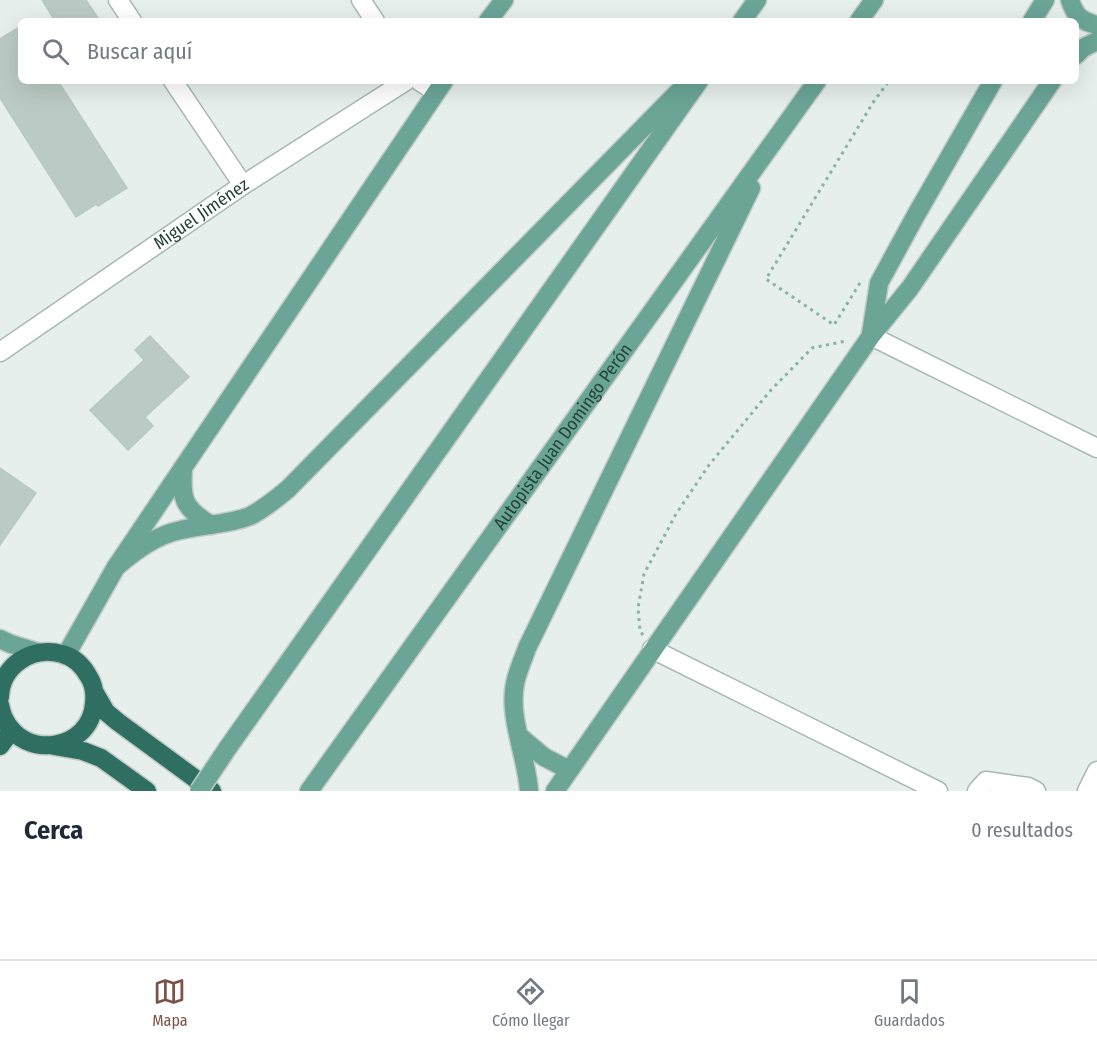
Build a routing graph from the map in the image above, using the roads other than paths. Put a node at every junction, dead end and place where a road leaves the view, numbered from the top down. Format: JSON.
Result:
{"nodes":[{"id":1,"x":118,"y":0,"type":"edge"},
{"id":2,"x":361,"y":0,"type":"edge"},
{"id":3,"x":504,"y":0,"type":"edge"},
{"id":4,"x":757,"y":0,"type":"edge"},
{"id":5,"x":874,"y":0,"type":"edge"},
{"id":6,"x":1045,"y":0,"type":"edge"},
{"id":7,"x":1070,"y":0,"type":"edge"},
{"id":8,"x":130,"y":18,"type":"edge"},
{"id":9,"x":373,"y":18,"type":"edge"},
{"id":10,"x":490,"y":18,"type":"edge"},
{"id":11,"x":744,"y":18,"type":"edge"},
{"id":12,"x":861,"y":18,"type":"edge"},
{"id":13,"x":1034,"y":18,"type":"edge"},
{"id":14,"x":1097,"y":25,"type":"edge"},
{"id":15,"x":1097,"y":41,"type":"edge"},
{"id":16,"x":1079,"y":52,"type":"edge"},
{"id":17,"x":174,"y":84,"type":"edge"},
{"id":18,"x":401,"y":84,"type":"edge"},
{"id":19,"x":687,"y":84,"type":"edge"},
{"id":20,"x":697,"y":84,"type":"edge"},
{"id":21,"x":815,"y":84,"type":"edge"},
{"id":22,"x":991,"y":84,"type":"edge"},
{"id":23,"x":1050,"y":84,"type":"edge"},
{"id":24,"x":440,"y":87,"type":"edge"},
{"id":25,"x":774,"y":141,"type":"junction"},
{"id":26,"x":243,"y":185,"type":"junction"},
{"id":27,"x":871,"y":336,"type":"junction"},
{"id":28,"x":0,"y":352,"type":"edge"},
{"id":29,"x":1097,"y":448,"type":"edge"},
{"id":30,"x":183,"y":468,"type":"junction"},
{"id":31,"x":211,"y":525,"type":"junction"},
{"id":32,"x":116,"y":567,"type":"junction"},
{"id":33,"x":0,"y":639,"type":"edge"},
{"id":34,"x":652,"y":649,"type":"junction"},
{"id":35,"x":36,"y":652,"type":"junction"},
{"id":36,"x":66,"y":655,"type":"junction"},
{"id":37,"x":94,"y":693,"type":"junction"},
{"id":38,"x":0,"y":697,"type":"edge"},
{"id":39,"x":0,"y":705,"type":"edge"},
{"id":40,"x":12,"y":730,"type":"junction"},
{"id":41,"x":519,"y":736,"type":"junction"},
{"id":42,"x":0,"y":746,"type":"edge"},
{"id":43,"x":52,"y":746,"type":"junction"},
{"id":44,"x":569,"y":770,"type":"junction"},
{"id":45,"x":1097,"y":771,"type":"edge"},
{"id":46,"x":309,"y":790,"type":"edge"},
{"id":47,"x":147,"y":791,"type":"edge"},
{"id":48,"x":199,"y":791,"type":"edge"},
{"id":49,"x":212,"y":791,"type":"edge"},
{"id":50,"x":529,"y":791,"type":"edge"},
{"id":51,"x":555,"y":791,"type":"edge"},
{"id":52,"x":938,"y":791,"type":"edge"},
{"id":53,"x":976,"y":791,"type":"edge"},
{"id":54,"x":1036,"y":791,"type":"edge"},
{"id":55,"x":1087,"y":791,"type":"edge"}],
"edges":[{"from":1,"to":8,"type":"street"},
{"from":2,"to":9,"type":"street"},
{"from":3,"to":10,"type":"main road"},
{"from":4,"to":11,"type":"main road"},
{"from":5,"to":12,"type":"main road"},
{"from":6,"to":13,"type":"main road"},
{"from":7,"to":14,"type":"main road"},
{"from":15,"to":16,"type":"main road"},
{"from":17,"to":26,"type":"street"},
{"from":18,"to":26,"type":"street","name":"Miguel Jiménez"},
{"from":19,"to":31,"type":"main road"},
{"from":20,"to":48,"type":"main road","bridge":true},
{"from":21,"to":25,"type":"main road","name":"Autopista Juan Domingo Perón"},
{"from":22,"to":27,"type":"main road"},
{"from":23,"to":27,"type":"main road"},
{"from":24,"to":30,"type":"main road"},
{"from":25,"to":41,"type":"main road"},
{"from":25,"to":46,"type":"main road","name":"Autopista Juan Domingo Perón"},
{"from":26,"to":28,"type":"street","name":"Miguel Jiménez"},
{"from":27,"to":29,"type":"street"},
{"from":27,"to":34,"type":"main road"},
{"from":30,"to":31,"type":"main road"},
{"from":30,"to":32,"type":"main road"},
{"from":31,"to":32,"type":"main road"},
{"from":32,"to":36,"type":"main road"},
{"from":33,"to":35,"type":"main road"},
{"from":34,"to":44,"type":"main road"},
{"from":34,"to":52,"type":"street"},
{"from":35,"to":36,"type":"highway"},
{"from":35,"to":38,"type":"highway"},
{"from":36,"to":37,"type":"highway"},
{"from":37,"to":43,"type":"highway"},
{"from":37,"to":49,"type":"highway"},
{"from":39,"to":40,"type":"highway"},
{"from":40,"to":42,"type":"highway"},
{"from":40,"to":43,"type":"highway"},
{"from":41,"to":44,"type":"main road"},
{"from":41,"to":50,"type":"main road"},
{"from":43,"to":47,"type":"highway"},
{"from":44,"to":51,"type":"main road"},
{"from":45,"to":55,"type":"street"},
{"from":53,"to":54,"type":"street"}]}
